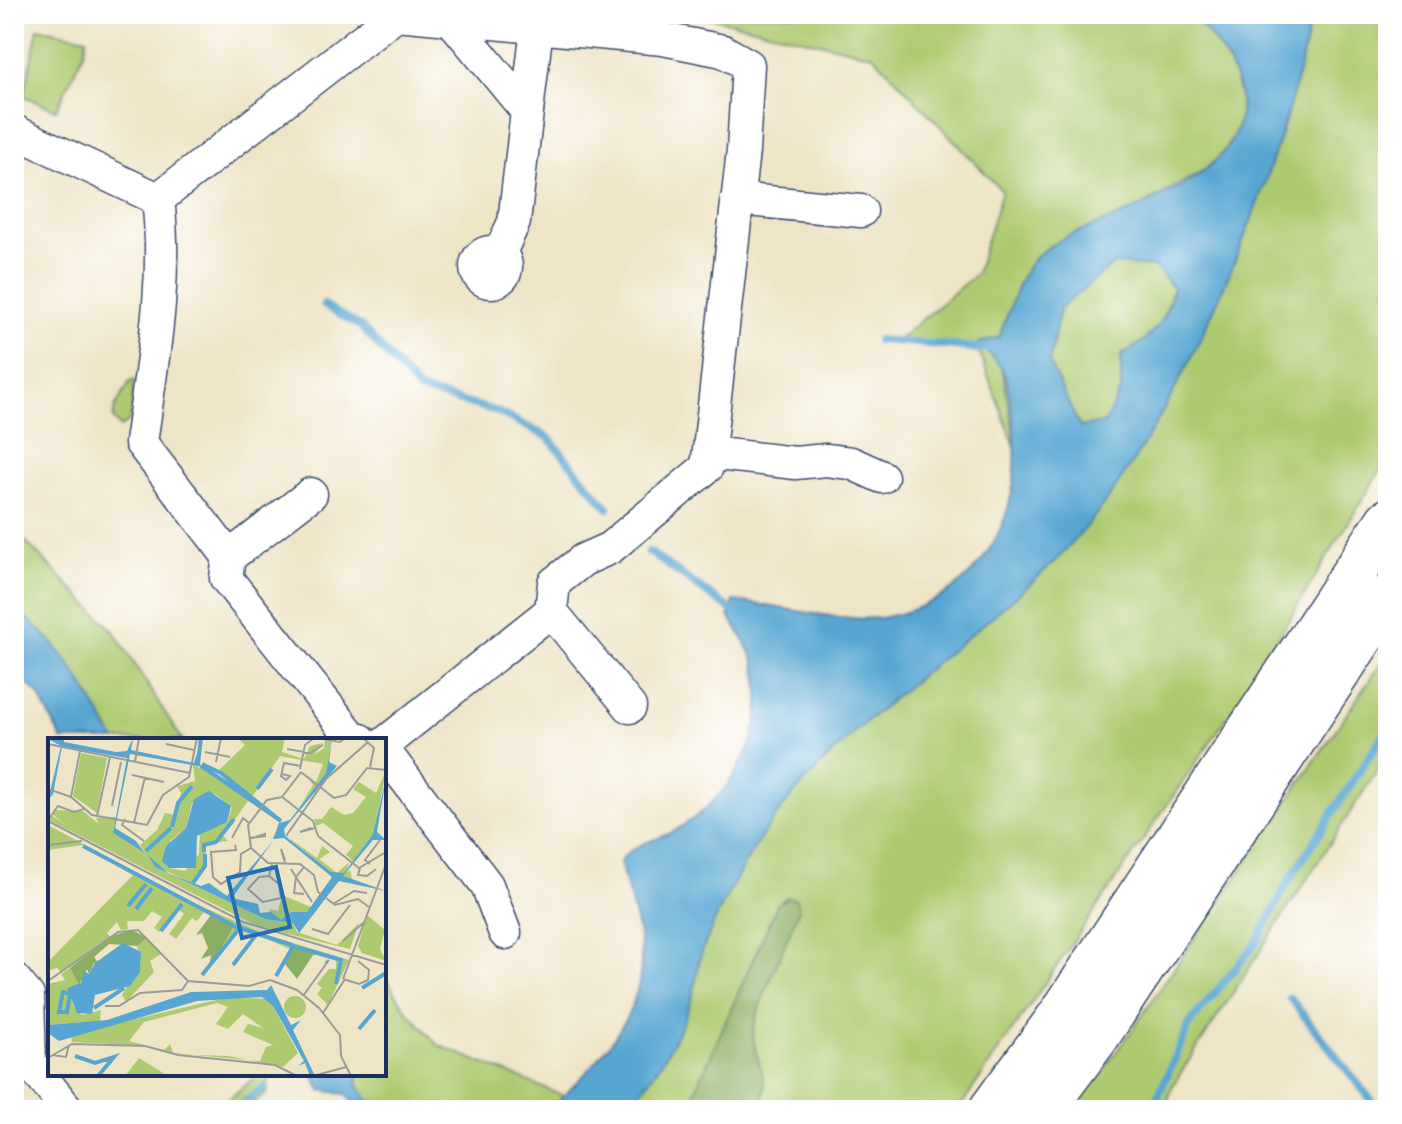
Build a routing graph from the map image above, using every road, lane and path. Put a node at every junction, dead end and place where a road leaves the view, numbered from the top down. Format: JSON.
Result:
{"nodes":[{"id":1,"x":450,"y":18,"type":"junction"},
{"id":2,"x":537,"y":27,"type":"junction"},
{"id":3,"x":527,"y":111,"type":"junction"},
{"id":4,"x":14,"y":131,"type":"edge"},
{"id":5,"x":158,"y":199,"type":"junction"},
{"id":6,"x":737,"y":199,"type":"junction"},
{"id":7,"x":861,"y":211,"type":"dead end"},
{"id":8,"x":499,"y":255,"type":"dead end"},
{"id":9,"x":709,"y":453,"type":"junction"},
{"id":10,"x":882,"y":477,"type":"dead end"},
{"id":11,"x":311,"y":494,"type":"dead end"},
{"id":12,"x":1388,"y":521,"type":"edge"},
{"id":13,"x":229,"y":557,"type":"junction"},
{"id":14,"x":1388,"y":597,"type":"edge"},
{"id":15,"x":551,"y":611,"type":"junction"},
{"id":16,"x":630,"y":707,"type":"dead end"},
{"id":17,"x":353,"y":738,"type":"edge"},
{"id":18,"x":386,"y":742,"type":"edge"},
{"id":19,"x":386,"y":754,"type":"edge"},
{"id":20,"x":505,"y":933,"type":"dead end"},
{"id":21,"x":14,"y":979,"type":"edge"},
{"id":22,"x":22,"y":1070,"type":"edge"},
{"id":23,"x":68,"y":1110,"type":"edge"},
{"id":24,"x":991,"y":1110,"type":"edge"},
{"id":25,"x":1042,"y":1110,"type":"edge"}],
"edges":[{"from":1,"to":2,"type":"street"},
{"from":1,"to":3,"type":"street"},
{"from":1,"to":5,"type":"street"},
{"from":2,"to":3,"type":"street"},
{"from":2,"to":6,"type":"street"},
{"from":3,"to":8,"type":"street"},
{"from":4,"to":5,"type":"street"},
{"from":5,"to":13,"type":"street"},
{"from":6,"to":7,"type":"street"},
{"from":6,"to":9,"type":"street"},
{"from":9,"to":10,"type":"street"},
{"from":9,"to":15,"type":"street"},
{"from":11,"to":13,"type":"street"},
{"from":12,"to":24,"type":"highway"},
{"from":13,"to":17,"type":"street"},
{"from":14,"to":25,"type":"highway"},
{"from":15,"to":16,"type":"street"},
{"from":15,"to":18,"type":"street"},
{"from":19,"to":20,"type":"street"},
{"from":21,"to":22,"type":"street"},
{"from":22,"to":23,"type":"street"}]}
